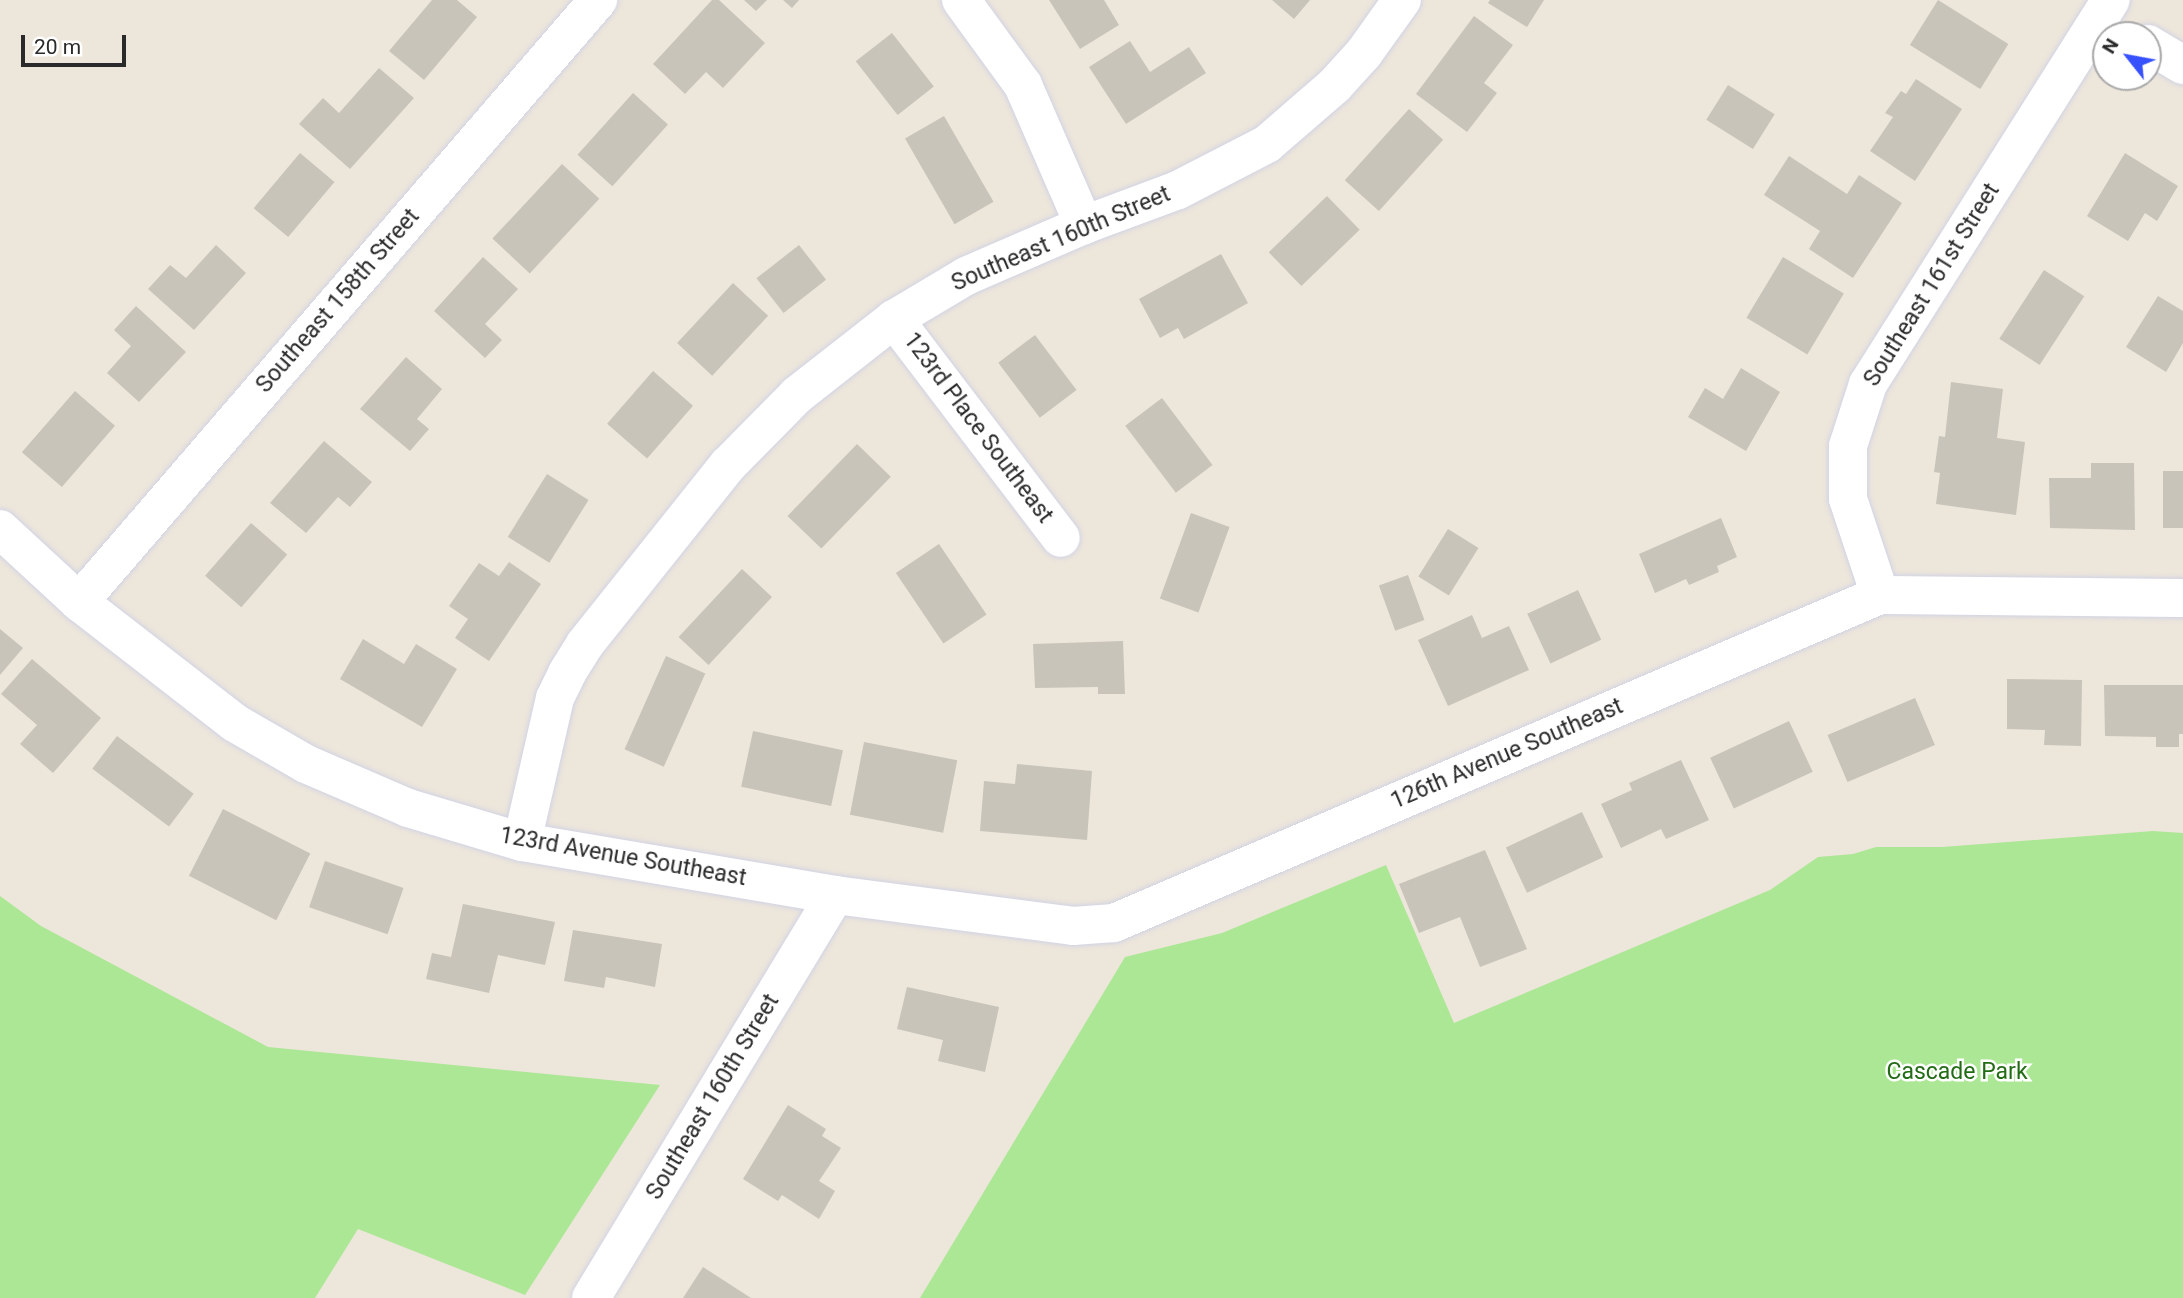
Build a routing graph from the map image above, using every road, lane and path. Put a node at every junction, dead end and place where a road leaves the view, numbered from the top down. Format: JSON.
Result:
{"nodes":[{"id":1,"x":598,"y":0,"type":"edge"},
{"id":2,"x":961,"y":0,"type":"edge"},
{"id":3,"x":1402,"y":0,"type":"edge"},
{"id":4,"x":2106,"y":8,"type":"edge"},
{"id":5,"x":2119,"y":21,"type":"edge"},
{"id":6,"x":2162,"y":52,"type":"edge"},
{"id":7,"x":2183,"y":65,"type":"edge"},
{"id":8,"x":1084,"y":225,"type":"junction"},
{"id":9,"x":894,"y":319,"type":"junction"},
{"id":10,"x":0,"y":529,"type":"edge"},
{"id":11,"x":1061,"y":538,"type":"dead end"},
{"id":12,"x":1880,"y":595,"type":"junction"},
{"id":13,"x":2183,"y":598,"type":"edge"},
{"id":14,"x":79,"y":602,"type":"junction"},
{"id":15,"x":522,"y":842,"type":"junction"},
{"id":16,"x":835,"y":895,"type":"junction"},
{"id":17,"x":591,"y":1298,"type":"edge"}],
"edges":[{"from":1,"to":14,"type":"street","name":"Southeast 158th Street"},
{"from":2,"to":8,"type":"street"},
{"from":3,"to":8,"type":"street","name":"Southeast 160th Street"},
{"from":4,"to":5,"type":"street"},
{"from":4,"to":12,"type":"street","name":"Southeast 161st Street"},
{"from":6,"to":7,"type":"street"},
{"from":8,"to":9,"type":"street","name":"Southeast 160th Street"},
{"from":9,"to":11,"type":"street","name":"123rd Place Southeast"},
{"from":9,"to":15,"type":"street","name":"Southeast 160th Street"},
{"from":10,"to":14,"type":"street","name":"123rd Avenue Southeast"},
{"from":12,"to":13,"type":"street","name":"126th Avenue Southeast"},
{"from":12,"to":16,"type":"street","name":"126th Avenue Southeast"},
{"from":14,"to":15,"type":"street","name":"123rd Avenue Southeast"},
{"from":15,"to":16,"type":"street","name":"123rd Avenue Southeast"},
{"from":16,"to":17,"type":"street","name":"Southeast 160th Street"}]}
